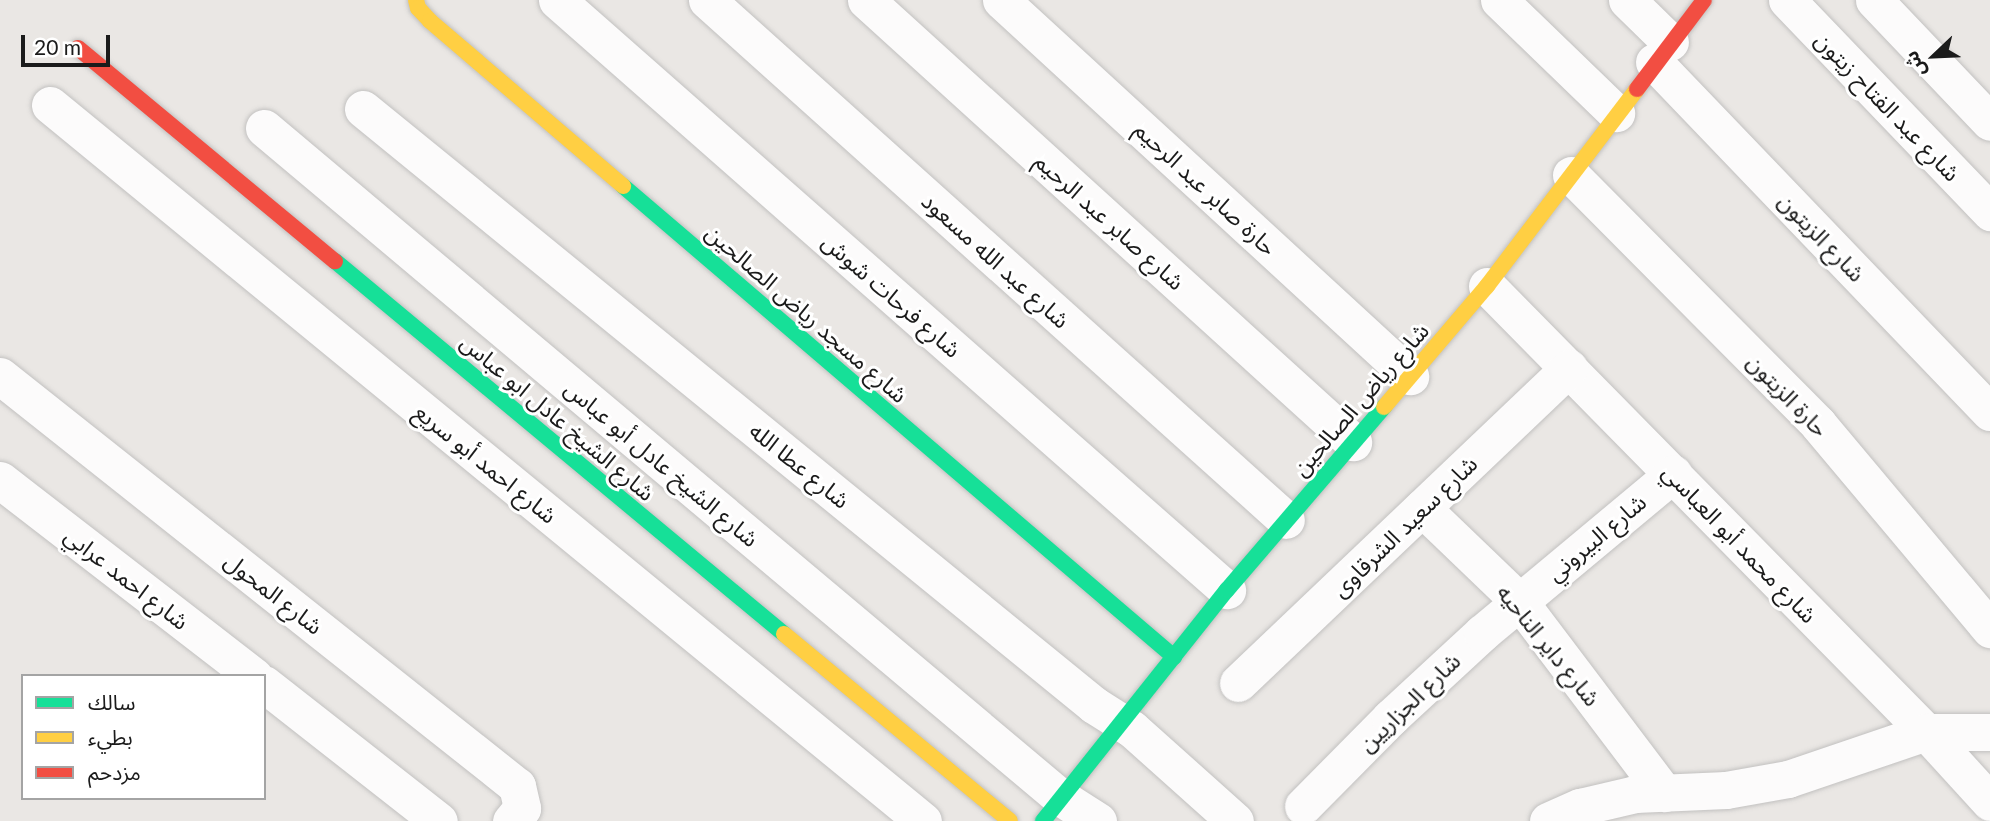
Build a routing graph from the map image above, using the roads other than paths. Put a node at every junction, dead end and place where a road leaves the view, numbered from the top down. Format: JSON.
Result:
{"nodes":[{"id":1,"x":416,"y":0,"type":"edge"},
{"id":2,"x":557,"y":0,"type":"edge"},
{"id":3,"x":707,"y":0,"type":"edge"},
{"id":4,"x":866,"y":0,"type":"edge"},
{"id":5,"x":1001,"y":0,"type":"edge"},
{"id":6,"x":1499,"y":0,"type":"edge"},
{"id":7,"x":1627,"y":0,"type":"edge"},
{"id":8,"x":1704,"y":0,"type":"edge"},
{"id":9,"x":1787,"y":0,"type":"edge"},
{"id":10,"x":1874,"y":0,"type":"edge"},
{"id":11,"x":78,"y":48,"type":"dead end"},
{"id":12,"x":1662,"y":52,"type":"junction"},
{"id":13,"x":50,"y":105,"type":"dead end"},
{"id":14,"x":363,"y":109,"type":"dead end"},
{"id":15,"x":1616,"y":113,"type":"junction"},
{"id":16,"x":1990,"y":122,"type":"edge"},
{"id":17,"x":264,"y":128,"type":"dead end"},
{"id":18,"x":1571,"y":175,"type":"junction"},
{"id":19,"x":1990,"y":212,"type":"edge"},
{"id":20,"x":1487,"y":286,"type":"junction"},
{"id":21,"x":1569,"y":368,"type":"junction"},
{"id":22,"x":0,"y":376,"type":"edge"},
{"id":23,"x":1410,"y":376,"type":"junction"},
{"id":24,"x":1990,"y":412,"type":"edge"},
{"id":25,"x":1353,"y":442,"type":"junction"},
{"id":26,"x":1673,"y":474,"type":"junction"},
{"id":27,"x":0,"y":480,"type":"edge"},
{"id":28,"x":1422,"y":508,"type":"junction"},
{"id":29,"x":1286,"y":520,"type":"junction"},
{"id":30,"x":1227,"y":590,"type":"junction"},
{"id":31,"x":1519,"y":601,"type":"junction"},
{"id":32,"x":1990,"y":629,"type":"edge"},
{"id":33,"x":1174,"y":657,"type":"junction"},
{"id":34,"x":251,"y":674,"type":"edge"},
{"id":35,"x":1238,"y":683,"type":"dead end"},
{"id":36,"x":266,"y":686,"type":"edge"},
{"id":37,"x":1121,"y":723,"type":"junction"},
{"id":38,"x":1926,"y":732,"type":"junction"},
{"id":39,"x":1990,"y":732,"type":"edge"},
{"id":40,"x":1664,"y":793,"type":"junction"},
{"id":41,"x":1990,"y":802,"type":"edge"},
{"id":42,"x":1303,"y":806,"type":"dead end"},
{"id":43,"x":1051,"y":809,"type":"edge"},
{"id":44,"x":439,"y":821,"type":"edge"},
{"id":45,"x":511,"y":821,"type":"edge"},
{"id":46,"x":923,"y":821,"type":"edge"},
{"id":47,"x":1010,"y":821,"type":"edge"},
{"id":48,"x":1098,"y":821,"type":"edge"},
{"id":49,"x":1235,"y":821,"type":"edge"},
{"id":50,"x":1548,"y":821,"type":"edge"}],
"edges":[{"from":1,"to":33,"type":"street","name":"شارع مسجد رياض الصالحين"},
{"from":2,"to":30,"type":"street","name":"شارع فرحات شوش"},
{"from":3,"to":29,"type":"street","name":"شارع عبد الله مسعود"},
{"from":4,"to":25,"type":"street","name":"شارع صابر عبد الرحيم"},
{"from":5,"to":23,"type":"street","name":"حارة صابر عبد الرحيم"},
{"from":6,"to":15,"type":"street"},
{"from":7,"to":12,"type":"street","name":"شارع الزيتون"},
{"from":8,"to":12,"type":"street","name":"شارع رياض الصالحين"},
{"from":9,"to":19,"type":"street","name":"شارع عبد الفتاح زيتون"},
{"from":10,"to":16,"type":"street"},
{"from":11,"to":47,"type":"street","name":"شارع الشيخ عادل ابو عباس"},
{"from":12,"to":15,"type":"street","name":"شارع رياض الصالحين"},
{"from":12,"to":24,"type":"street","name":"شارع الزيتون"},
{"from":13,"to":46,"type":"street","name":"شارع احمد أبو سريع"},
{"from":14,"to":37,"type":"street","name":"شارع عطا الله"},
{"from":15,"to":18,"type":"street","name":"شارع رياض الصالحين"},
{"from":17,"to":43,"type":"street","name":"شارع الشيخ عادل أبو عباس"},
{"from":18,"to":20,"type":"street","name":"شارع رياض الصالحين"},
{"from":18,"to":32,"type":"street","name":"حارة الزيتون"},
{"from":20,"to":21,"type":"street","name":"شارع محمد أبو العباسي"},
{"from":20,"to":23,"type":"street","name":"شارع رياض الصالحين"},
{"from":21,"to":26,"type":"street","name":"شارع محمد أبو العباسي"},
{"from":21,"to":28,"type":"street","name":"شارع سعيد الشرقاوى"},
{"from":22,"to":45,"type":"street","name":"شارع المحول"},
{"from":23,"to":25,"type":"street","name":"شارع رياض الصالحين"},
{"from":25,"to":29,"type":"street","name":"شارع رياض الصالحين"},
{"from":26,"to":31,"type":"street","name":"شارع البيروني"},
{"from":26,"to":38,"type":"street","name":"شارع محمد أبو العباسي"},
{"from":27,"to":34,"type":"street","name":"شارع احمد عرابي"},
{"from":28,"to":31,"type":"street","name":"شارع داير الناحيه"},
{"from":28,"to":35,"type":"street","name":"شارع سعيد الشرقاوى"},
{"from":29,"to":30,"type":"street","name":"شارع رياض الصالحين"},
{"from":30,"to":33,"type":"street","name":"شارع رياض الصالحين"},
{"from":31,"to":40,"type":"street","name":"شارع داير الناحيه"},
{"from":31,"to":42,"type":"street","name":"شارع الجزاريين"},
{"from":33,"to":37,"type":"street","name":"شارع رياض الصالحين"},
{"from":36,"to":44,"type":"street"},
{"from":37,"to":43,"type":"street","name":"شارع رياض الصالحين"},
{"from":37,"to":49,"type":"street","name":"شارع عطا الله"},
{"from":38,"to":39,"type":"street"},
{"from":38,"to":40,"type":"street"},
{"from":38,"to":41,"type":"street","name":"شارع محمد أبو العباسي"},
{"from":40,"to":50,"type":"street"},
{"from":43,"to":48,"type":"street","name":"شارع الشيخ عادل أبو عباس"}]}
